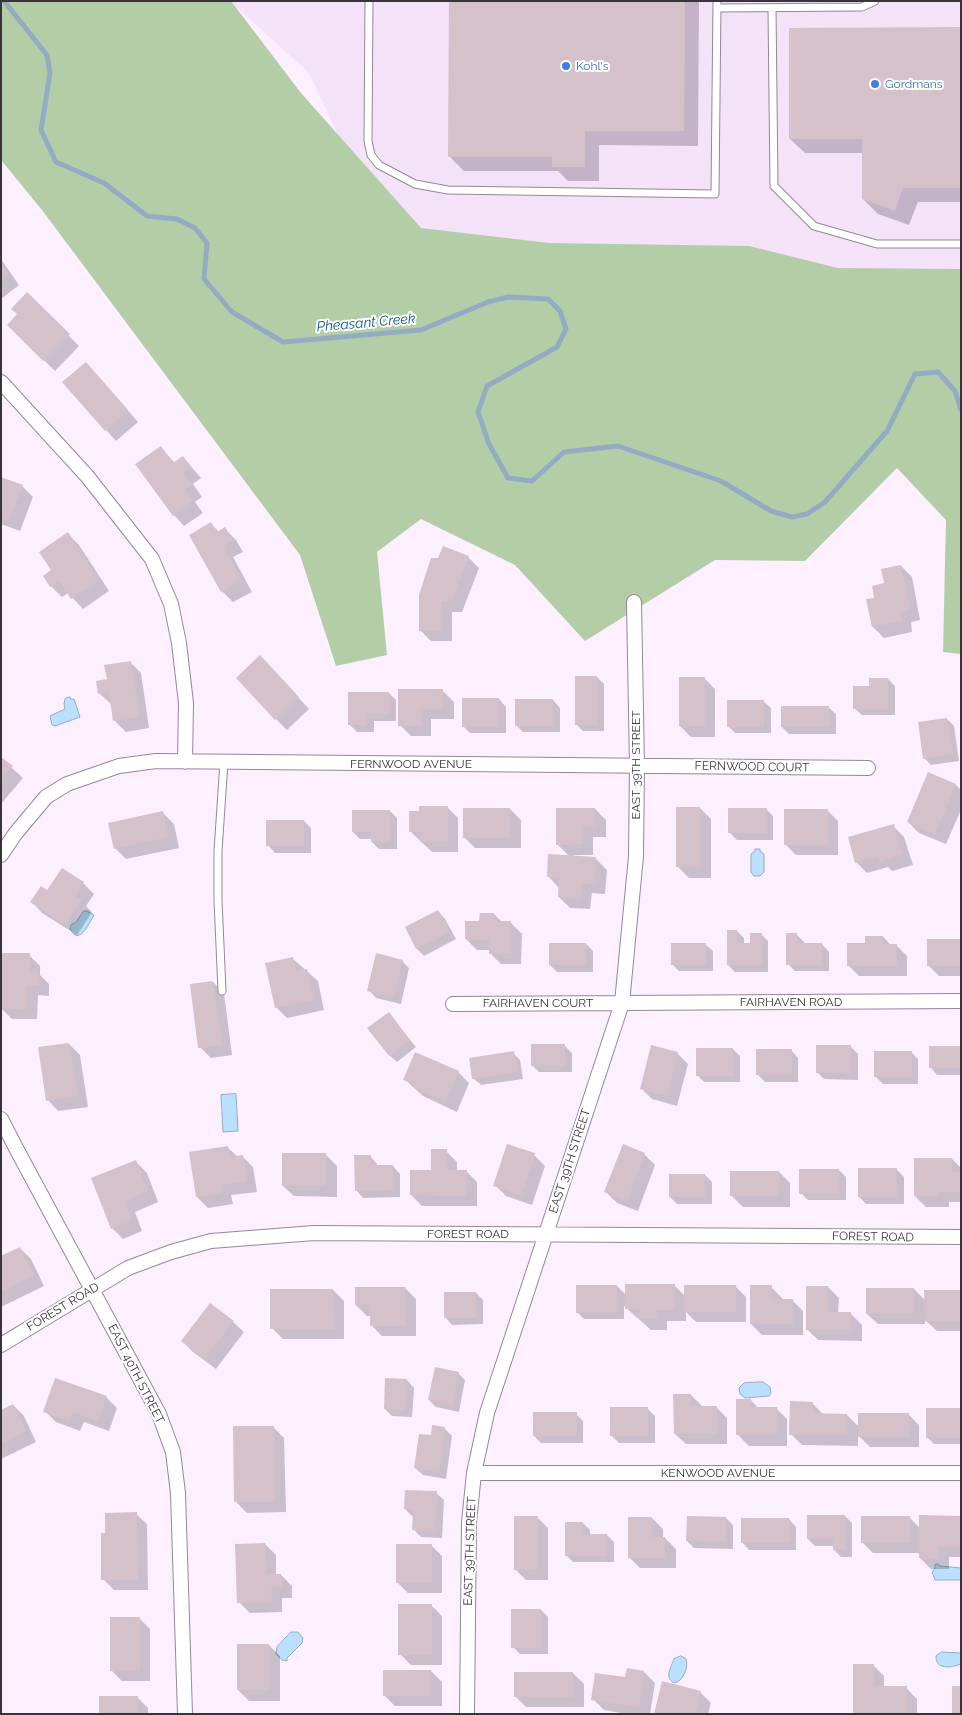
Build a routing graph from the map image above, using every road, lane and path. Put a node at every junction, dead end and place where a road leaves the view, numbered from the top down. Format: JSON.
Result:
{"nodes":[{"id":1,"x":369,"y":1,"type":"edge"},
{"id":2,"x":876,"y":1,"type":"edge"},
{"id":3,"x":717,"y":5,"type":"edge"},
{"id":4,"x":772,"y":8,"type":"junction"},
{"id":5,"x":961,"y":244,"type":"edge"},
{"id":6,"x":1,"y":382,"type":"edge"},
{"id":7,"x":634,"y":602,"type":"dead end"},
{"id":8,"x":185,"y":762,"type":"junction"},
{"id":9,"x":224,"y":762,"type":"junction"},
{"id":10,"x":637,"y":766,"type":"junction"},
{"id":11,"x":868,"y":768,"type":"dead end"},
{"id":12,"x":1,"y":855,"type":"edge"},
{"id":13,"x":222,"y":991,"type":"dead end"},
{"id":14,"x":961,"y":1002,"type":"edge"},
{"id":15,"x":622,"y":1003,"type":"junction"},
{"id":16,"x":453,"y":1004,"type":"dead end"},
{"id":17,"x":1,"y":1118,"type":"edge"},
{"id":18,"x":546,"y":1234,"type":"junction"},
{"id":19,"x":961,"y":1238,"type":"edge"},
{"id":20,"x":92,"y":1289,"type":"junction"},
{"id":21,"x":1,"y":1345,"type":"edge"},
{"id":22,"x":474,"y":1473,"type":"junction"},
{"id":23,"x":961,"y":1473,"type":"edge"},
{"id":24,"x":185,"y":1714,"type":"edge"},
{"id":25,"x":468,"y":1714,"type":"edge"}],
"edges":[{"from":1,"to":3,"type":"lane"},
{"from":2,"to":4,"type":"lane"},
{"from":3,"to":4,"type":"lane"},
{"from":4,"to":5,"type":"lane"},
{"from":6,"to":8,"type":"street"},
{"from":7,"to":10,"type":"street","name":"EAST 39TH STREET"},
{"from":8,"to":9,"type":"street","name":"FERNWOOD AVENUE"},
{"from":8,"to":12,"type":"street"},
{"from":9,"to":10,"type":"street","name":"FERNWOOD AVENUE"},
{"from":9,"to":13,"type":"lane"},
{"from":10,"to":11,"type":"street","name":"FERNWOOD COURT"},
{"from":10,"to":15,"type":"street","name":"EAST 39TH STREET"},
{"from":14,"to":15,"type":"street","name":"FAIRHAVEN ROAD"},
{"from":15,"to":16,"type":"street","name":"FAIRHAVEN COURT"},
{"from":15,"to":18,"type":"street","name":"EAST 39TH STREET"},
{"from":17,"to":20,"type":"street","name":"EAST 40TH STREET"},
{"from":18,"to":19,"type":"street","name":"FOREST ROAD"},
{"from":18,"to":20,"type":"street","name":"FOREST ROAD"},
{"from":18,"to":22,"type":"street","name":"EAST 39TH STREET"},
{"from":20,"to":21,"type":"street","name":"FOREST ROAD"},
{"from":20,"to":24,"type":"street","name":"EAST 40TH STREET"},
{"from":22,"to":23,"type":"street","name":"KENWOOD AVENUE"},
{"from":22,"to":25,"type":"street","name":"EAST 39TH STREET"}]}
